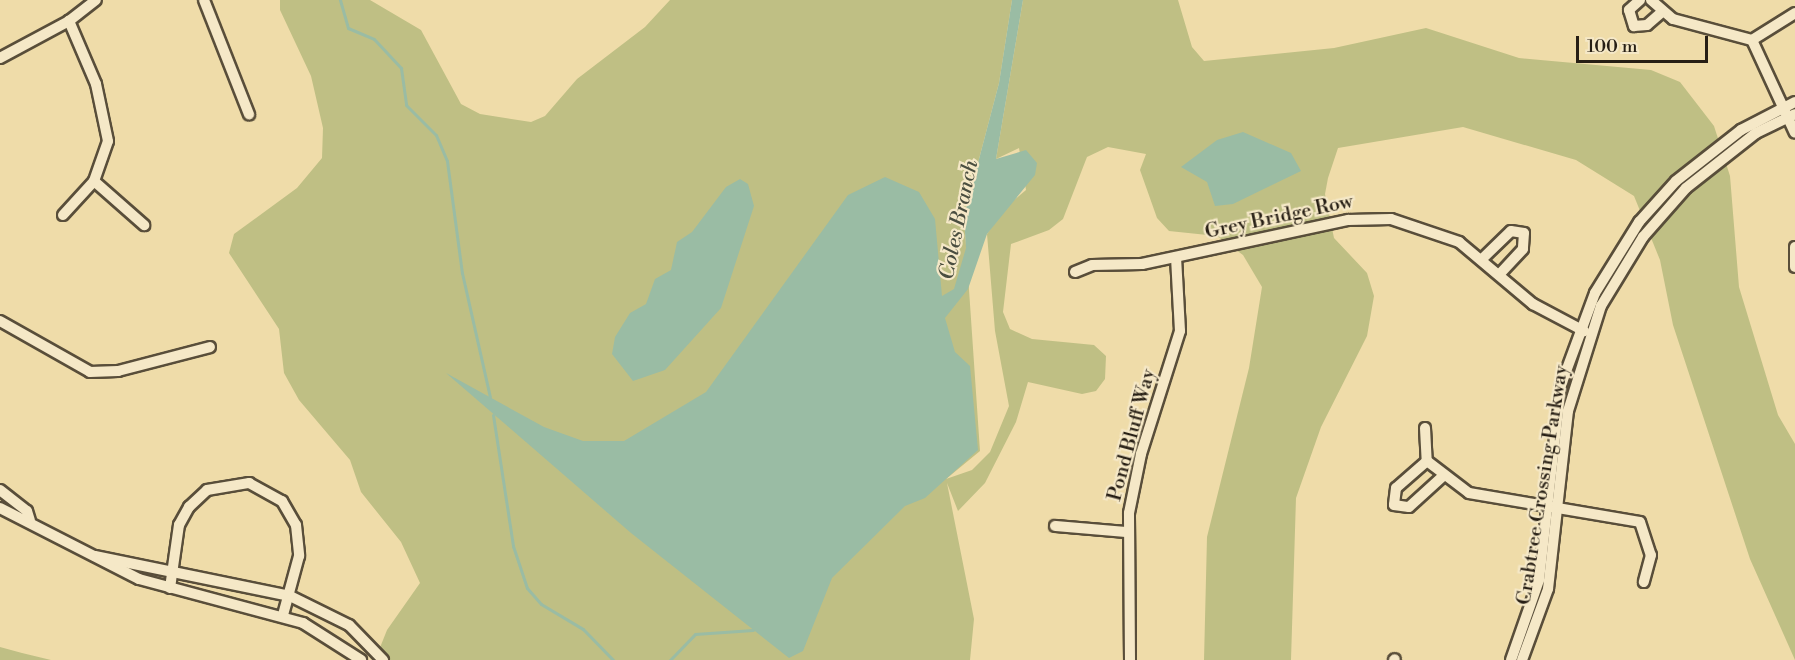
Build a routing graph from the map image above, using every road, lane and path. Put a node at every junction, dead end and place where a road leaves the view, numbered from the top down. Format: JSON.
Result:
{"nodes":[{"id":1,"x":96,"y":0,"type":"edge"},
{"id":2,"x":204,"y":0,"type":"edge"},
{"id":3,"x":1640,"y":0,"type":"edge"},
{"id":4,"x":1651,"y":0,"type":"edge"},
{"id":5,"x":1662,"y":12,"type":"junction"},
{"id":6,"x":1795,"y":13,"type":"edge"},
{"id":7,"x":69,"y":21,"type":"junction"},
{"id":8,"x":1752,"y":40,"type":"junction"},
{"id":9,"x":0,"y":58,"type":"edge"},
{"id":10,"x":1791,"y":110,"type":"edge"},
{"id":11,"x":249,"y":114,"type":"dead end"},
{"id":12,"x":1795,"y":133,"type":"edge"},
{"id":13,"x":94,"y":181,"type":"junction"},
{"id":14,"x":63,"y":215,"type":"dead end"},
{"id":15,"x":144,"y":225,"type":"dead end"},
{"id":16,"x":1795,"y":247,"type":"edge"},
{"id":17,"x":1176,"y":257,"type":"junction"},
{"id":18,"x":1482,"y":259,"type":"junction"},
{"id":19,"x":1795,"y":267,"type":"edge"},
{"id":20,"x":1075,"y":272,"type":"dead end"},
{"id":21,"x":1500,"y":274,"type":"junction"},
{"id":22,"x":0,"y":321,"type":"edge"},
{"id":23,"x":1585,"y":331,"type":"junction"},
{"id":24,"x":210,"y":347,"type":"dead end"},
{"id":25,"x":1425,"y":428,"type":"dead end"},
{"id":26,"x":1427,"y":462,"type":"junction"},
{"id":27,"x":1442,"y":477,"type":"junction"},
{"id":28,"x":0,"y":490,"type":"edge"},
{"id":29,"x":0,"y":508,"type":"edge"},
{"id":30,"x":1546,"y":508,"type":"junction"},
{"id":31,"x":1559,"y":510,"type":"junction"},
{"id":32,"x":30,"y":521,"type":"junction"},
{"id":33,"x":1055,"y":526,"type":"dead end"},
{"id":34,"x":1127,"y":532,"type":"junction"},
{"id":35,"x":92,"y":556,"type":"junction"},
{"id":36,"x":171,"y":570,"type":"junction"},
{"id":37,"x":1644,"y":582,"type":"dead end"},
{"id":38,"x":170,"y":588,"type":"junction"},
{"id":39,"x":290,"y":596,"type":"junction"},
{"id":40,"x":283,"y":615,"type":"junction"},
{"id":41,"x":361,"y":660,"type":"edge"},
{"id":42,"x":384,"y":660,"type":"edge"},
{"id":43,"x":1130,"y":660,"type":"edge"},
{"id":44,"x":1510,"y":660,"type":"edge"},
{"id":45,"x":1522,"y":660,"type":"edge"}],
"edges":[{"from":1,"to":7,"type":"street"},
{"from":2,"to":11,"type":"street"},
{"from":3,"to":5,"type":"street"},
{"from":4,"to":5,"type":"street"},
{"from":5,"to":8,"type":"street"},
{"from":6,"to":8,"type":"street"},
{"from":7,"to":9,"type":"street"},
{"from":7,"to":13,"type":"street"},
{"from":8,"to":10,"type":"street"},
{"from":10,"to":12,"type":"street"},
{"from":10,"to":23,"type":"street","name":"Crabtree Crossing Parkway"},
{"from":13,"to":14,"type":"street"},
{"from":13,"to":15,"type":"street"},
{"from":16,"to":19,"type":"street"},
{"from":17,"to":18,"type":"street","name":"Grey Bridge Row"},
{"from":17,"to":20,"type":"street","name":"Grey Bridge Row"},
{"from":17,"to":34,"type":"street","name":"Pond Bluff Way"},
{"from":18,"to":21,"type":"street","name":"Grey Bridge Row"},
{"from":18,"to":21,"type":"street"},
{"from":21,"to":23,"type":"street","name":"Grey Bridge Row"},
{"from":22,"to":24,"type":"street"},
{"from":23,"to":30,"type":"street","name":"Crabtree Crossing Parkway"},
{"from":23,"to":31,"type":"street","name":"Crabtree Crossing Parkway"},
{"from":25,"to":26,"type":"street"},
{"from":26,"to":27,"type":"street"},
{"from":26,"to":27,"type":"street"},
{"from":27,"to":30,"type":"street"},
{"from":28,"to":32,"type":"street"},
{"from":29,"to":32,"type":"street"},
{"from":30,"to":31,"type":"street"},
{"from":30,"to":44,"type":"street","name":"Crabtree Crossing Parkway"},
{"from":31,"to":37,"type":"street"},
{"from":31,"to":45,"type":"street","name":"Crabtree Crossing Parkway"},
{"from":32,"to":35,"type":"street"},
{"from":33,"to":34,"type":"street"},
{"from":34,"to":43,"type":"street","name":"Pond Bluff Way"},
{"from":35,"to":36,"type":"street"},
{"from":35,"to":38,"type":"street"},
{"from":36,"to":38,"type":"street"},
{"from":36,"to":39,"type":"street"},
{"from":36,"to":39,"type":"street"},
{"from":38,"to":40,"type":"street"},
{"from":39,"to":40,"type":"street"},
{"from":39,"to":42,"type":"street"},
{"from":40,"to":41,"type":"street"}]}
